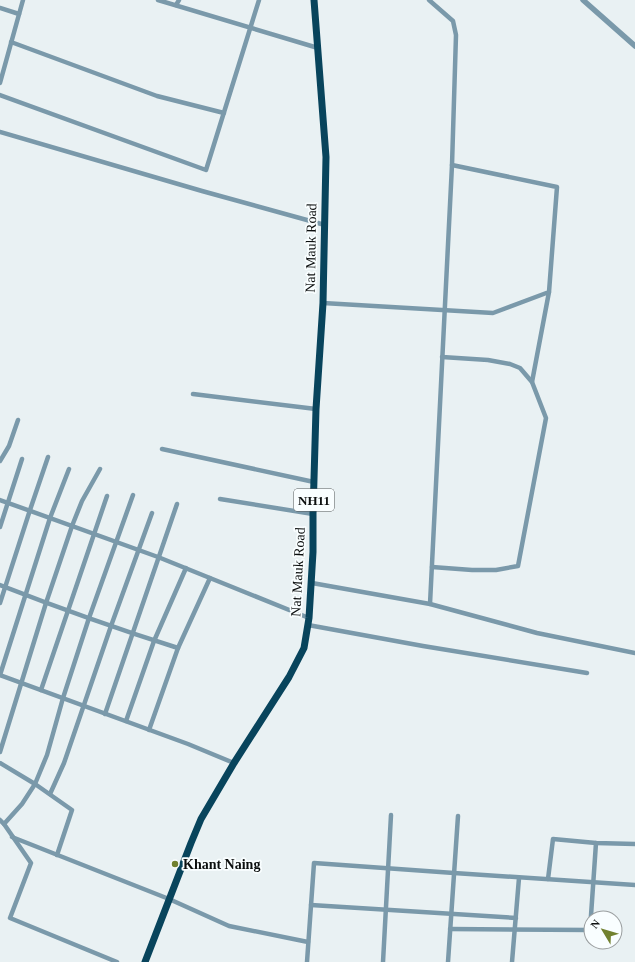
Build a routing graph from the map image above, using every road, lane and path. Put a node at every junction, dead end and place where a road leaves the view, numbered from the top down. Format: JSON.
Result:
{"nodes":[{"id":1,"x":22,"y":0,"type":"edge"},
{"id":2,"x":158,"y":0,"type":"edge"},
{"id":3,"x":179,"y":0,"type":"edge"},
{"id":4,"x":259,"y":0,"type":"edge"},
{"id":5,"x":314,"y":0,"type":"edge"},
{"id":6,"x":429,"y":0,"type":"edge"},
{"id":7,"x":583,"y":0,"type":"edge"},
{"id":8,"x":176,"y":5,"type":"junction"},
{"id":9,"x":0,"y":8,"type":"edge"},
{"id":10,"x":19,"y":14,"type":"junction"},
{"id":11,"x":250,"y":28,"type":"junction"},
{"id":12,"x":11,"y":42,"type":"junction"},
{"id":13,"x":635,"y":46,"type":"edge"},
{"id":14,"x":318,"y":48,"type":"junction"},
{"id":15,"x":3,"y":63,"type":"edge"},
{"id":16,"x":0,"y":83,"type":"edge"},
{"id":17,"x":0,"y":95,"type":"edge"},
{"id":18,"x":224,"y":113,"type":"junction"},
{"id":19,"x":0,"y":132,"type":"edge"},
{"id":20,"x":452,"y":165,"type":"junction"},
{"id":21,"x":325,"y":225,"type":"junction"},
{"id":22,"x":549,"y":292,"type":"junction"},
{"id":23,"x":323,"y":302,"type":"junction"},
{"id":24,"x":445,"y":310,"type":"junction"},
{"id":25,"x":442,"y":357,"type":"junction"},
{"id":26,"x":532,"y":382,"type":"junction"},
{"id":27,"x":193,"y":394,"type":"dead end"},
{"id":28,"x":316,"y":409,"type":"junction"},
{"id":29,"x":18,"y":420,"type":"dead end"},
{"id":30,"x":162,"y":449,"type":"dead end"},
{"id":31,"x":48,"y":457,"type":"dead end"},
{"id":32,"x":22,"y":459,"type":"dead end"},
{"id":33,"x":0,"y":461,"type":"edge"},
{"id":34,"x":69,"y":469,"type":"dead end"},
{"id":35,"x":100,"y":469,"type":"dead end"},
{"id":36,"x":314,"y":482,"type":"junction"},
{"id":37,"x":133,"y":495,"type":"dead end"},
{"id":38,"x":107,"y":496,"type":"dead end"},
{"id":39,"x":220,"y":499,"type":"dead end"},
{"id":40,"x":0,"y":500,"type":"edge"},
{"id":41,"x":8,"y":502,"type":"junction"},
{"id":42,"x":177,"y":504,"type":"dead end"},
{"id":43,"x":30,"y":510,"type":"junction"},
{"id":44,"x":152,"y":513,"type":"dead end"},
{"id":45,"x":313,"y":514,"type":"junction"},
{"id":46,"x":50,"y":518,"type":"junction"},
{"id":47,"x":0,"y":526,"type":"edge"},
{"id":48,"x":72,"y":526,"type":"junction"},
{"id":49,"x":94,"y":534,"type":"junction"},
{"id":50,"x":117,"y":542,"type":"junction"},
{"id":51,"x":139,"y":550,"type":"junction"},
{"id":52,"x":158,"y":557,"type":"junction"},
{"id":53,"x":432,"y":567,"type":"junction"},
{"id":54,"x":186,"y":568,"type":"junction"},
{"id":55,"x":210,"y":578,"type":"junction"},
{"id":56,"x":312,"y":583,"type":"junction"},
{"id":57,"x":0,"y":585,"type":"edge"},
{"id":58,"x":6,"y":587,"type":"junction"},
{"id":59,"x":25,"y":595,"type":"junction"},
{"id":60,"x":0,"y":603,"type":"edge"},
{"id":61,"x":46,"y":603,"type":"junction"},
{"id":62,"x":430,"y":604,"type":"junction"},
{"id":63,"x":68,"y":611,"type":"junction"},
{"id":64,"x":89,"y":618,"type":"junction"},
{"id":65,"x":309,"y":621,"type":"junction"},
{"id":66,"x":111,"y":626,"type":"junction"},
{"id":67,"x":132,"y":634,"type":"junction"},
{"id":68,"x":154,"y":641,"type":"junction"},
{"id":69,"x":178,"y":648,"type":"junction"},
{"id":70,"x":635,"y":653,"type":"edge"},
{"id":71,"x":587,"y":673,"type":"dead end"},
{"id":72,"x":0,"y":675,"type":"edge"},
{"id":73,"x":21,"y":683,"type":"junction"},
{"id":74,"x":42,"y":690,"type":"junction"},
{"id":75,"x":63,"y":698,"type":"junction"},
{"id":76,"x":84,"y":706,"type":"junction"},
{"id":77,"x":105,"y":714,"type":"junction"},
{"id":78,"x":126,"y":721,"type":"junction"},
{"id":79,"x":148,"y":730,"type":"junction"},
{"id":80,"x":0,"y":752,"type":"edge"},
{"id":81,"x":234,"y":763,"type":"junction"},
{"id":82,"x":0,"y":764,"type":"edge"},
{"id":83,"x":35,"y":784,"type":"junction"},
{"id":84,"x":50,"y":794,"type":"junction"},
{"id":85,"x":391,"y":815,"type":"dead end"},
{"id":86,"x":458,"y":816,"type":"dead end"},
{"id":87,"x":2,"y":822,"type":"edge"},
{"id":88,"x":12,"y":837,"type":"junction"},
{"id":89,"x":596,"y":843,"type":"junction"},
{"id":90,"x":635,"y":844,"type":"edge"},
{"id":91,"x":57,"y":855,"type":"junction"},
{"id":92,"x":387,"y":869,"type":"junction"},
{"id":93,"x":454,"y":874,"type":"junction"},
{"id":94,"x":519,"y":878,"type":"junction"},
{"id":95,"x":548,"y":879,"type":"junction"},
{"id":96,"x":593,"y":882,"type":"junction"},
{"id":97,"x":635,"y":885,"type":"edge"},
{"id":98,"x":170,"y":899,"type":"junction"},
{"id":99,"x":311,"y":905,"type":"junction"},
{"id":100,"x":385,"y":910,"type":"junction"},
{"id":101,"x":452,"y":914,"type":"junction"},
{"id":102,"x":516,"y":918,"type":"junction"},
{"id":103,"x":450,"y":929,"type":"junction"},
{"id":104,"x":515,"y":930,"type":"junction"},
{"id":105,"x":308,"y":942,"type":"junction"},
{"id":106,"x":117,"y":962,"type":"edge"},
{"id":107,"x":145,"y":962,"type":"edge"},
{"id":108,"x":307,"y":962,"type":"edge"},
{"id":109,"x":383,"y":962,"type":"edge"},
{"id":110,"x":448,"y":962,"type":"edge"},
{"id":111,"x":512,"y":962,"type":"edge"}],
"edges":[{"from":1,"to":10,"type":"street"},
{"from":2,"to":8,"type":"street"},
{"from":3,"to":8,"type":"street"},
{"from":4,"to":11,"type":"street"},
{"from":5,"to":14,"type":"highway","name":"Nat Mauk Road","number":"NH11"},
{"from":6,"to":20,"type":"street"},
{"from":7,"to":13,"type":"street"},
{"from":8,"to":11,"type":"street"},
{"from":9,"to":10,"type":"street"},
{"from":10,"to":12,"type":"street"},
{"from":11,"to":14,"type":"street"},
{"from":11,"to":18,"type":"street"},
{"from":12,"to":15,"type":"street"},
{"from":12,"to":18,"type":"street"},
{"from":14,"to":21,"type":"highway","name":"Nat Mauk Road","number":"NH11"},
{"from":15,"to":16,"type":"street"},
{"from":17,"to":18,"type":"street"},
{"from":19,"to":21,"type":"street"},
{"from":20,"to":22,"type":"street"},
{"from":20,"to":24,"type":"street"},
{"from":21,"to":23,"type":"highway","name":"Nat Mauk Road","number":"NH11"},
{"from":22,"to":24,"type":"street"},
{"from":22,"to":26,"type":"street"},
{"from":23,"to":24,"type":"street"},
{"from":23,"to":28,"type":"highway","name":"Nat Mauk Road","number":"NH11"},
{"from":24,"to":25,"type":"street"},
{"from":25,"to":26,"type":"street"},
{"from":25,"to":53,"type":"street"},
{"from":26,"to":53,"type":"street"},
{"from":27,"to":28,"type":"street"},
{"from":28,"to":36,"type":"highway","name":"Nat Mauk Road","number":"NH11"},
{"from":29,"to":33,"type":"street"},
{"from":30,"to":36,"type":"street"},
{"from":31,"to":43,"type":"street"},
{"from":32,"to":41,"type":"street"},
{"from":34,"to":46,"type":"street"},
{"from":35,"to":48,"type":"street"},
{"from":36,"to":45,"type":"highway","name":"Nat Mauk Road","number":"NH11"},
{"from":37,"to":50,"type":"street"},
{"from":38,"to":49,"type":"street"},
{"from":39,"to":45,"type":"street"},
{"from":40,"to":41,"type":"street"},
{"from":41,"to":43,"type":"street"},
{"from":41,"to":47,"type":"street"},
{"from":42,"to":52,"type":"street"},
{"from":43,"to":46,"type":"street"},
{"from":43,"to":58,"type":"street"},
{"from":44,"to":51,"type":"street"},
{"from":45,"to":56,"type":"highway","name":"Nat Mauk Road","number":"NH11"},
{"from":46,"to":48,"type":"street"},
{"from":46,"to":59,"type":"street"},
{"from":48,"to":49,"type":"street"},
{"from":48,"to":61,"type":"street"},
{"from":49,"to":50,"type":"street"},
{"from":49,"to":63,"type":"street"},
{"from":50,"to":51,"type":"street"},
{"from":50,"to":64,"type":"street"},
{"from":51,"to":52,"type":"street"},
{"from":51,"to":66,"type":"street"},
{"from":52,"to":54,"type":"street"},
{"from":52,"to":67,"type":"street"},
{"from":53,"to":62,"type":"street"},
{"from":54,"to":55,"type":"street"},
{"from":54,"to":68,"type":"street"},
{"from":55,"to":65,"type":"street"},
{"from":55,"to":69,"type":"street"},
{"from":56,"to":62,"type":"street"},
{"from":56,"to":65,"type":"highway","name":"Nat Mauk Road","number":"NH11"},
{"from":57,"to":58,"type":"street"},
{"from":58,"to":59,"type":"street"},
{"from":58,"to":60,"type":"street"},
{"from":59,"to":61,"type":"street"},
{"from":59,"to":72,"type":"street"},
{"from":61,"to":63,"type":"street"},
{"from":61,"to":73,"type":"street"},
{"from":62,"to":70,"type":"street"},
{"from":63,"to":64,"type":"street"},
{"from":63,"to":74,"type":"street"},
{"from":64,"to":66,"type":"street"},
{"from":64,"to":75,"type":"street"},
{"from":65,"to":71,"type":"street"},
{"from":65,"to":81,"type":"highway","name":"Nat Mauk Road","number":"NH11"},
{"from":66,"to":67,"type":"street"},
{"from":66,"to":76,"type":"street"},
{"from":67,"to":68,"type":"street"},
{"from":67,"to":77,"type":"street"},
{"from":68,"to":69,"type":"street"},
{"from":68,"to":78,"type":"street"},
{"from":69,"to":79,"type":"street"},
{"from":72,"to":73,"type":"street"},
{"from":73,"to":74,"type":"street"},
{"from":73,"to":80,"type":"street"},
{"from":74,"to":75,"type":"street"},
{"from":75,"to":76,"type":"street"},
{"from":75,"to":83,"type":"street"},
{"from":76,"to":77,"type":"street"},
{"from":76,"to":84,"type":"street"},
{"from":77,"to":78,"type":"street"},
{"from":78,"to":79,"type":"street"},
{"from":79,"to":81,"type":"street"},
{"from":81,"to":98,"type":"highway","name":"Nat Mauk Road","number":"NH11"},
{"from":82,"to":83,"type":"street"},
{"from":83,"to":84,"type":"street"},
{"from":83,"to":87,"type":"street"},
{"from":84,"to":91,"type":"street"},
{"from":85,"to":92,"type":"street"},
{"from":86,"to":93,"type":"street"},
{"from":87,"to":88,"type":"street"},
{"from":88,"to":91,"type":"street"},
{"from":88,"to":106,"type":"street"},
{"from":89,"to":90,"type":"street"},
{"from":89,"to":95,"type":"street"},
{"from":89,"to":96,"type":"street"},
{"from":91,"to":98,"type":"street"},
{"from":92,"to":93,"type":"street"},
{"from":92,"to":99,"type":"street"},
{"from":92,"to":100,"type":"street"},
{"from":93,"to":94,"type":"street"},
{"from":93,"to":101,"type":"street"},
{"from":94,"to":95,"type":"street"},
{"from":94,"to":102,"type":"street"},
{"from":95,"to":96,"type":"street"},
{"from":96,"to":97,"type":"street"},
{"from":96,"to":104,"type":"street"},
{"from":98,"to":105,"type":"street"},
{"from":98,"to":107,"type":"highway","name":"Nat Mauk Road","number":"NH11"},
{"from":99,"to":100,"type":"street"},
{"from":99,"to":105,"type":"street"},
{"from":100,"to":101,"type":"street"},
{"from":100,"to":109,"type":"street"},
{"from":101,"to":102,"type":"street"},
{"from":101,"to":103,"type":"street"},
{"from":102,"to":104,"type":"street"},
{"from":103,"to":104,"type":"street"},
{"from":103,"to":110,"type":"street"},
{"from":104,"to":111,"type":"street"},
{"from":105,"to":108,"type":"street"}]}
